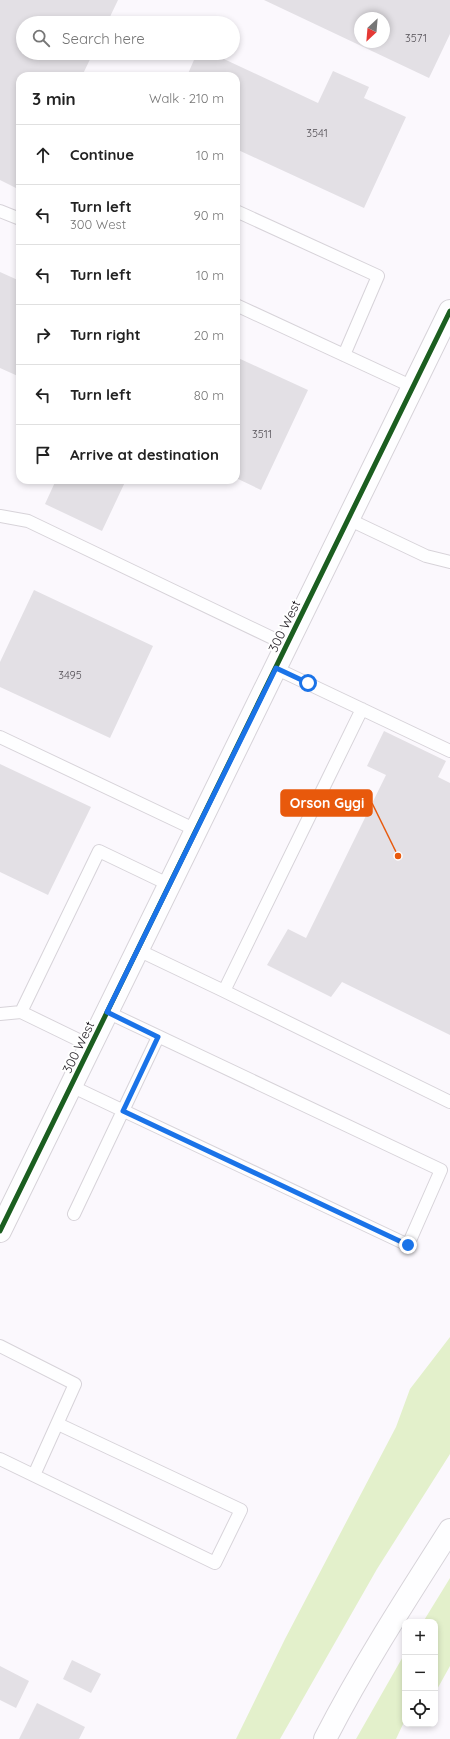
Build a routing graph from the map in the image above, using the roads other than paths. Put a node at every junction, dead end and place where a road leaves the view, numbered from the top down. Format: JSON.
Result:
{"nodes":[{"id":1,"x":0,"y":211,"type":"edge"},
{"id":2,"x":240,"y":213,"type":"edge"},
{"id":3,"x":16,"y":217,"type":"edge"},
{"id":4,"x":240,"y":307,"type":"edge"},
{"id":5,"x":450,"y":311,"type":"edge"},
{"id":6,"x":344,"y":355,"type":"junction"},
{"id":7,"x":413,"y":387,"type":"junction"},
{"id":8,"x":0,"y":516,"type":"edge"},
{"id":9,"x":348,"y":519,"type":"junction"},
{"id":10,"x":450,"y":562,"type":"edge"},
{"id":11,"x":287,"y":645,"type":"junction"},
{"id":12,"x":276,"y":668,"type":"junction"},
{"id":13,"x":362,"y":709,"type":"junction"},
{"id":14,"x":0,"y":737,"type":"edge"},
{"id":15,"x":450,"y":752,"type":"edge"},
{"id":16,"x":196,"y":830,"type":"junction"},
{"id":17,"x":170,"y":885,"type":"junction"},
{"id":18,"x":138,"y":950,"type":"junction"},
{"id":19,"x":224,"y":990,"type":"junction"},
{"id":20,"x":21,"y":1012,"type":"junction"},
{"id":21,"x":107,"y":1012,"type":"junction"},
{"id":22,"x":0,"y":1014,"type":"edge"},
{"id":23,"x":158,"y":1037,"type":"junction"},
{"id":24,"x":91,"y":1046,"type":"junction"},
{"id":25,"x":71,"y":1086,"type":"junction"},
{"id":26,"x":450,"y":1102,"type":"edge"},
{"id":27,"x":123,"y":1111,"type":"junction"},
{"id":28,"x":74,"y":1214,"type":"dead end"},
{"id":29,"x":0,"y":1231,"type":"edge"},
{"id":30,"x":0,"y":1346,"type":"edge"},
{"id":31,"x":58,"y":1424,"type":"junction"},
{"id":32,"x":0,"y":1459,"type":"edge"},
{"id":33,"x":34,"y":1475,"type":"junction"},
{"id":34,"x":450,"y":1530,"type":"edge"},
{"id":35,"x":325,"y":1739,"type":"edge"}],
"edges":[{"from":1,"to":3,"type":"lane"},
{"from":2,"to":6,"type":"lane"},
{"from":4,"to":6,"type":"lane"},
{"from":5,"to":7,"type":"main road","name":"300 West"},
{"from":6,"to":7,"type":"lane"},
{"from":7,"to":9,"type":"main road","name":"300 West"},
{"from":8,"to":11,"type":"lane"},
{"from":9,"to":10,"type":"lane"},
{"from":9,"to":11,"type":"main road","name":"300 West"},
{"from":11,"to":12,"type":"main road","name":"300 West"},
{"from":12,"to":13,"type":"lane"},
{"from":12,"to":16,"type":"main road","name":"300 West"},
{"from":13,"to":15,"type":"lane"},
{"from":13,"to":19,"type":"lane"},
{"from":14,"to":16,"type":"lane"},
{"from":16,"to":17,"type":"main road","name":"300 West"},
{"from":17,"to":18,"type":"main road","name":"300 West"},
{"from":17,"to":20,"type":"lane"},
{"from":18,"to":19,"type":"lane"},
{"from":18,"to":21,"type":"main road","name":"300 West"},
{"from":19,"to":26,"type":"lane"},
{"from":20,"to":22,"type":"lane"},
{"from":20,"to":24,"type":"lane"},
{"from":21,"to":23,"type":"lane"},
{"from":21,"to":24,"type":"main road","name":"300 West"},
{"from":23,"to":27,"type":"lane"},
{"from":23,"to":27,"type":"lane"},
{"from":24,"to":25,"type":"main road","name":"300 West"},
{"from":25,"to":27,"type":"lane"},
{"from":25,"to":29,"type":"main road","name":"300 West"},
{"from":27,"to":28,"type":"lane"},
{"from":30,"to":31,"type":"lane"},
{"from":31,"to":33,"type":"lane"},
{"from":31,"to":33,"type":"lane"},
{"from":32,"to":33,"type":"lane"},
{"from":34,"to":35,"type":"main road"}]}
